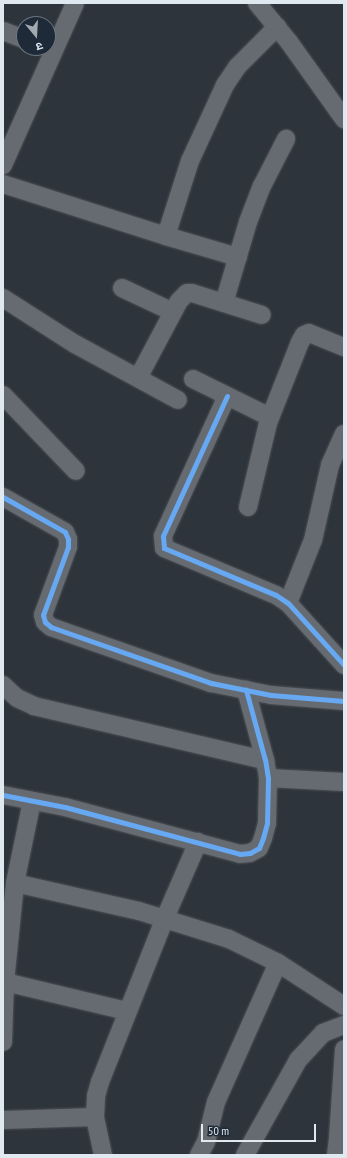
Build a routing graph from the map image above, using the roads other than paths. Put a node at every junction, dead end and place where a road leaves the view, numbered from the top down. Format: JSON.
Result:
{"nodes":[{"id":1,"x":75,"y":3,"type":"edge"},
{"id":2,"x":257,"y":3,"type":"edge"},
{"id":3,"x":277,"y":27,"type":"junction"},
{"id":4,"x":3,"y":30,"type":"edge"},
{"id":5,"x":16,"y":36,"type":"edge"},
{"id":6,"x":56,"y":39,"type":"edge"},
{"id":7,"x":48,"y":56,"type":"edge"},
{"id":8,"x":344,"y":119,"type":"edge"},
{"id":9,"x":286,"y":139,"type":"dead end"},
{"id":10,"x":3,"y":165,"type":"edge"},
{"id":11,"x":3,"y":184,"type":"edge"},
{"id":12,"x":166,"y":236,"type":"junction"},
{"id":13,"x":238,"y":257,"type":"junction"},
{"id":14,"x":122,"y":288,"type":"dead end"},
{"id":15,"x":3,"y":298,"type":"edge"},
{"id":16,"x":224,"y":303,"type":"junction"},
{"id":17,"x":173,"y":312,"type":"junction"},
{"id":18,"x":262,"y":315,"type":"dead end"},
{"id":19,"x":344,"y":347,"type":"edge"},
{"id":20,"x":138,"y":378,"type":"junction"},
{"id":21,"x":193,"y":379,"type":"dead end"},
{"id":22,"x":3,"y":395,"type":"edge"},
{"id":23,"x":227,"y":396,"type":"junction"},
{"id":24,"x":178,"y":400,"type":"dead end"},
{"id":25,"x":270,"y":417,"type":"junction"},
{"id":26,"x":344,"y":434,"type":"edge"},
{"id":27,"x":76,"y":471,"type":"dead end"},
{"id":28,"x":3,"y":497,"type":"edge"},
{"id":29,"x":248,"y":507,"type":"dead end"},
{"id":30,"x":288,"y":603,"type":"junction"},
{"id":31,"x":344,"y":665,"type":"edge"},
{"id":32,"x":3,"y":685,"type":"edge"},
{"id":33,"x":246,"y":690,"type":"junction"},
{"id":34,"x":344,"y":701,"type":"edge"},
{"id":35,"x":265,"y":760,"type":"junction"},
{"id":36,"x":268,"y":778,"type":"junction"},
{"id":37,"x":344,"y":782,"type":"edge"},
{"id":38,"x":3,"y":794,"type":"edge"},
{"id":39,"x":32,"y":801,"type":"junction"},
{"id":40,"x":198,"y":842,"type":"junction"},
{"id":41,"x":15,"y":883,"type":"junction"},
{"id":42,"x":165,"y":918,"type":"junction"},
{"id":43,"x":278,"y":963,"type":"junction"},
{"id":44,"x":5,"y":982,"type":"junction"},
{"id":45,"x":344,"y":1006,"type":"edge"},
{"id":46,"x":127,"y":1011,"type":"junction"},
{"id":47,"x":344,"y":1025,"type":"edge"},
{"id":48,"x":3,"y":1042,"type":"edge"},
{"id":49,"x":344,"y":1049,"type":"edge"},
{"id":50,"x":95,"y":1117,"type":"junction"},
{"id":51,"x":3,"y":1120,"type":"edge"},
{"id":52,"x":339,"y":1144,"type":"edge"},
{"id":53,"x":103,"y":1155,"type":"edge"},
{"id":54,"x":199,"y":1155,"type":"edge"},
{"id":55,"x":245,"y":1155,"type":"edge"}],
"edges":[{"from":1,"to":6,"type":"street"},
{"from":2,"to":3,"type":"street"},
{"from":3,"to":8,"type":"street"},
{"from":3,"to":12,"type":"street"},
{"from":4,"to":5,"type":"street"},
{"from":7,"to":10,"type":"street"},
{"from":9,"to":13,"type":"street"},
{"from":11,"to":12,"type":"street"},
{"from":12,"to":13,"type":"street"},
{"from":13,"to":16,"type":"street"},
{"from":14,"to":17,"type":"street"},
{"from":15,"to":20,"type":"street"},
{"from":16,"to":17,"type":"street"},
{"from":16,"to":18,"type":"street"},
{"from":17,"to":20,"type":"street"},
{"from":19,"to":25,"type":"street"},
{"from":20,"to":24,"type":"street"},
{"from":21,"to":23,"type":"street"},
{"from":22,"to":27,"type":"street"},
{"from":23,"to":25,"type":"street"},
{"from":23,"to":30,"type":"street"},
{"from":25,"to":29,"type":"street"},
{"from":26,"to":30,"type":"street"},
{"from":28,"to":33,"type":"street"},
{"from":30,"to":31,"type":"street"},
{"from":32,"to":35,"type":"street"},
{"from":33,"to":34,"type":"street"},
{"from":33,"to":35,"type":"street"},
{"from":35,"to":36,"type":"street"},
{"from":36,"to":37,"type":"street"},
{"from":36,"to":40,"type":"street"},
{"from":38,"to":39,"type":"street"},
{"from":39,"to":40,"type":"street"},
{"from":39,"to":41,"type":"street"},
{"from":40,"to":42,"type":"street"},
{"from":41,"to":42,"type":"street"},
{"from":41,"to":44,"type":"street"},
{"from":42,"to":43,"type":"street"},
{"from":42,"to":46,"type":"street"},
{"from":43,"to":45,"type":"street"},
{"from":43,"to":54,"type":"street"},
{"from":44,"to":46,"type":"street"},
{"from":44,"to":48,"type":"street"},
{"from":46,"to":50,"type":"street"},
{"from":47,"to":55,"type":"street"},
{"from":49,"to":52,"type":"street"},
{"from":50,"to":51,"type":"street"},
{"from":50,"to":53,"type":"street"}]}
